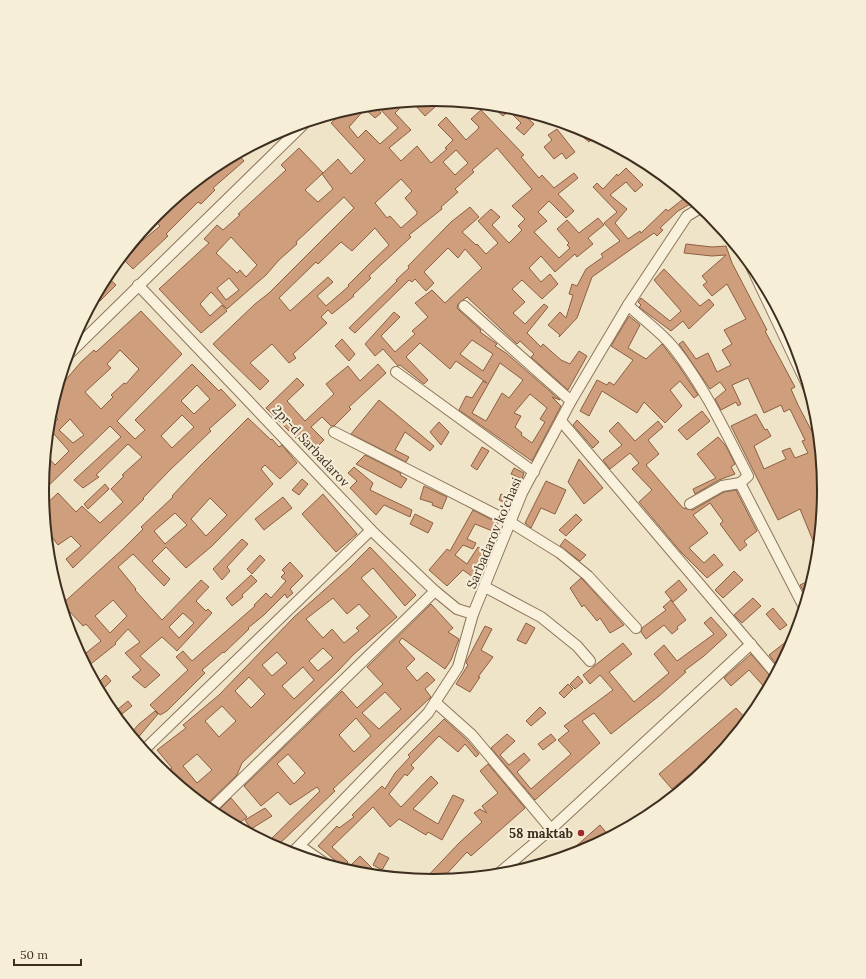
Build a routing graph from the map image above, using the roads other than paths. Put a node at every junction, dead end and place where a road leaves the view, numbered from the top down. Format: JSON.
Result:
{"nodes":[{"id":1,"x":297,"y":131,"type":"edge"},
{"id":2,"x":696,"y":210,"type":"edge"},
{"id":3,"x":138,"y":284,"type":"junction"},
{"id":4,"x":766,"y":299,"type":"edge"},
{"id":5,"x":628,"y":305,"type":"junction"},
{"id":6,"x":464,"y":306,"type":"dead end"},
{"id":7,"x":77,"y":346,"type":"edge"},
{"id":8,"x":791,"y":352,"type":"edge"},
{"id":9,"x":396,"y":372,"type":"dead end"},
{"id":10,"x":571,"y":401,"type":"junction"},
{"id":11,"x":561,"y":421,"type":"junction"},
{"id":12,"x":334,"y":432,"type":"dead end"},
{"id":13,"x":534,"y":472,"type":"junction"},
{"id":14,"x":740,"y":483,"type":"junction"},
{"id":15,"x":690,"y":504,"type":"dead end"},
{"id":16,"x":510,"y":522,"type":"junction"},
{"id":17,"x":371,"y":530,"type":"junction"},
{"id":18,"x":485,"y":587,"type":"junction"},
{"id":19,"x":435,"y":591,"type":"junction"},
{"id":20,"x":801,"y":601,"type":"edge"},
{"id":21,"x":474,"y":614,"type":"junction"},
{"id":22,"x":636,"y":628,"type":"dead end"},
{"id":23,"x":751,"y":644,"type":"junction"},
{"id":24,"x":590,"y":661,"type":"dead end"},
{"id":25,"x":772,"y":669,"type":"edge"},
{"id":26,"x":436,"y":702,"type":"junction"},
{"id":27,"x":147,"y":747,"type":"edge"},
{"id":28,"x":215,"y":805,"type":"edge"},
{"id":29,"x":551,"y":829,"type":"junction"},
{"id":30,"x":300,"y":846,"type":"junction"},
{"id":31,"x":297,"y":848,"type":"edge"},
{"id":32,"x":310,"y":853,"type":"edge"},
{"id":33,"x":507,"y":866,"type":"edge"}],
"edges":[{"from":1,"to":3,"type":"street"},
{"from":2,"to":5,"type":"street","name":"Sarbadarov ko'chasi"},
{"from":3,"to":7,"type":"street"},
{"from":3,"to":17,"type":"street","name":"2pr-d Sarbadarov"},
{"from":4,"to":8,"type":"street"},
{"from":5,"to":10,"type":"street","name":"Sarbadarov ko'chasi"},
{"from":5,"to":14,"type":"street"},
{"from":6,"to":10,"type":"street"},
{"from":9,"to":13,"type":"street"},
{"from":10,"to":11,"type":"street","name":"Sarbadarov ko'chasi"},
{"from":11,"to":13,"type":"street","name":"Sarbadarov ko'chasi"},
{"from":11,"to":23,"type":"street"},
{"from":12,"to":16,"type":"street"},
{"from":13,"to":16,"type":"street","name":"Sarbadarov ko'chasi"},
{"from":14,"to":15,"type":"street"},
{"from":14,"to":20,"type":"street"},
{"from":16,"to":18,"type":"street","name":"Sarbadarov ko'chasi"},
{"from":16,"to":22,"type":"street"},
{"from":17,"to":19,"type":"street","name":"2pr-d Sarbadarov"},
{"from":17,"to":27,"type":"street"},
{"from":18,"to":21,"type":"street","name":"Sarbadarov ko'chasi"},
{"from":18,"to":24,"type":"street"},
{"from":19,"to":21,"type":"street","name":"2pr-d Sarbadarov"},
{"from":19,"to":28,"type":"street"},
{"from":21,"to":26,"type":"street","name":"Sarbadarov ko'chasi"},
{"from":23,"to":25,"type":"street"},
{"from":23,"to":29,"type":"street"},
{"from":26,"to":29,"type":"street"},
{"from":26,"to":30,"type":"street","name":"Sarbadarov ko'chasi"},
{"from":29,"to":33,"type":"street"},
{"from":30,"to":31,"type":"street","name":"Sarbadarov ko'chasi"},
{"from":30,"to":32,"type":"street"}]}
